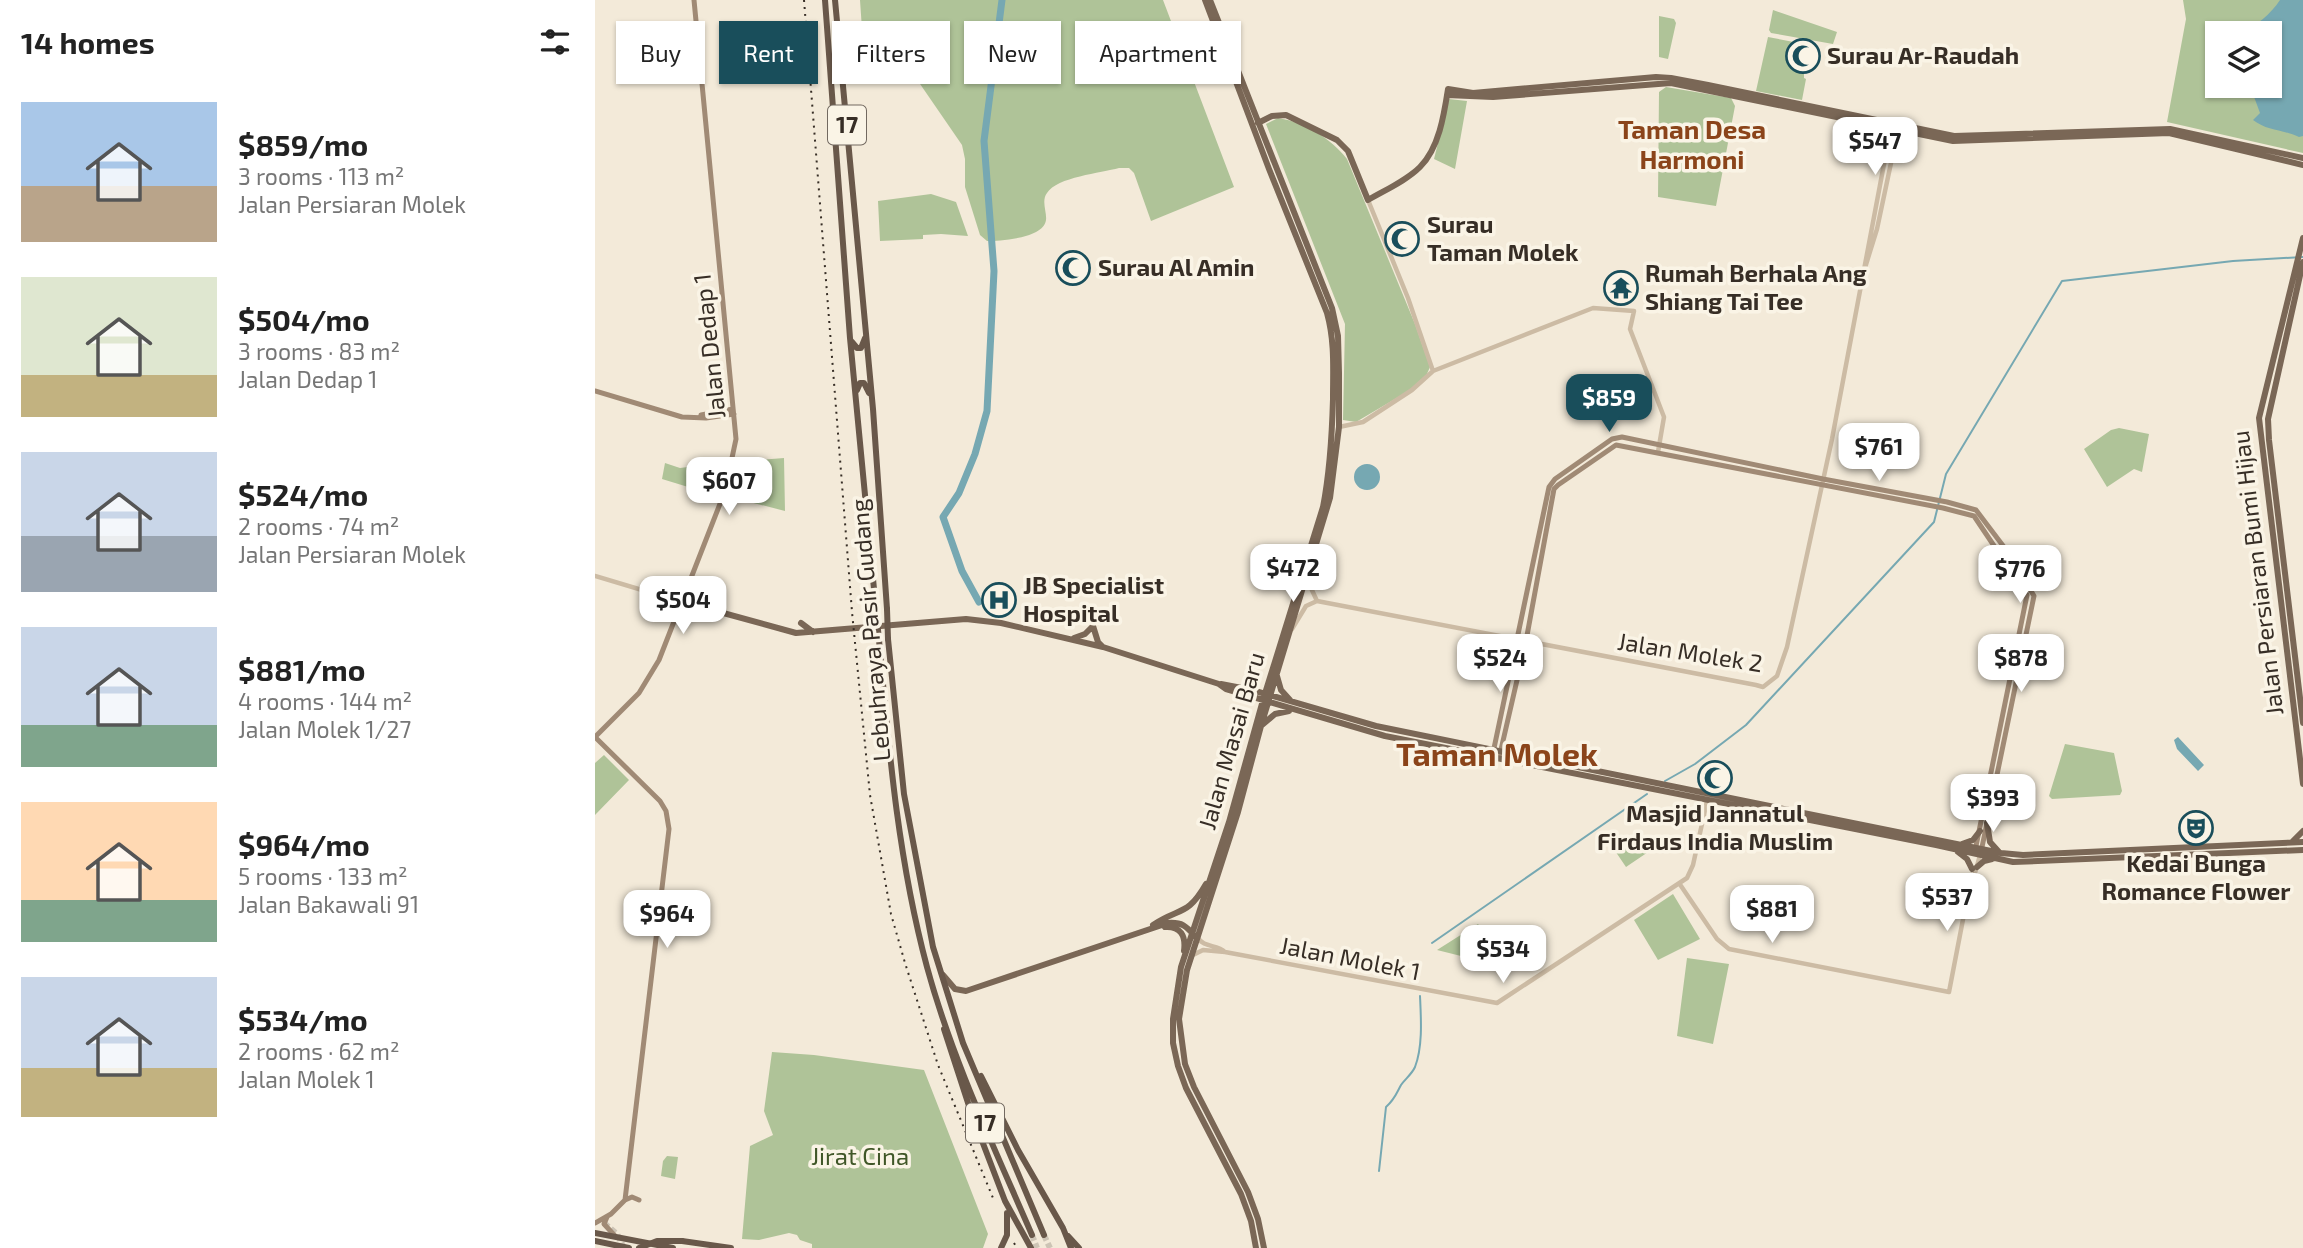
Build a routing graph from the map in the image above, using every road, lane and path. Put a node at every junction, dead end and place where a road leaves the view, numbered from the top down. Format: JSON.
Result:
{"nodes":[{"id":1,"x":694,"y":0,"type":"edge"},
{"id":2,"x":825,"y":0,"type":"edge"},
{"id":3,"x":835,"y":0,"type":"edge"},
{"id":4,"x":1205,"y":0,"type":"edge"},
{"id":5,"x":1210,"y":0,"type":"edge"},
{"id":6,"x":1258,"y":123,"type":"junction"},
{"id":7,"x":1895,"y":127,"type":"junction"},
{"id":8,"x":1255,"y":133,"type":"junction"},
{"id":9,"x":2303,"y":159,"type":"edge"},
{"id":10,"x":2303,"y":164,"type":"edge"},
{"id":11,"x":1368,"y":200,"type":"junction"},
{"id":12,"x":2303,"y":238,"type":"edge"},
{"id":13,"x":2300,"y":264,"type":"edge"},
{"id":14,"x":866,"y":332,"type":"junction"},
{"id":15,"x":850,"y":338,"type":"junction"},
{"id":16,"x":1433,"y":371,"type":"junction"},
{"id":17,"x":595,"y":391,"type":"edge"},
{"id":18,"x":855,"y":397,"type":"junction"},
{"id":19,"x":873,"y":409,"type":"junction"},
{"id":20,"x":734,"y":411,"type":"junction"},
{"id":21,"x":1332,"y":414,"type":"junction"},
{"id":22,"x":1339,"y":427,"type":"junction"},
{"id":23,"x":1660,"y":444,"type":"junction"},
{"id":24,"x":1658,"y":452,"type":"junction"},
{"id":25,"x":1822,"y":482,"type":"junction"},
{"id":26,"x":1943,"y":505,"type":"junction"},
{"id":27,"x":1318,"y":540,"type":"junction"},
{"id":28,"x":595,"y":576,"type":"edge"},
{"id":29,"x":1317,"y":601,"type":"junction"},
{"id":30,"x":683,"y":602,"type":"junction"},
{"id":31,"x":801,"y":623,"type":"dead end"},
{"id":32,"x":814,"y":632,"type":"junction"},
{"id":33,"x":1289,"y":633,"type":"junction"},
{"id":34,"x":1072,"y":639,"type":"junction"},
{"id":35,"x":1518,"y":640,"type":"junction"},
{"id":36,"x":1526,"y":642,"type":"junction"},
{"id":37,"x":1103,"y":647,"type":"junction"},
{"id":38,"x":1274,"y":675,"type":"junction"},
{"id":39,"x":1250,"y":693,"type":"junction"},
{"id":40,"x":2296,"y":696,"type":"junction"},
{"id":41,"x":1267,"y":698,"type":"junction"},
{"id":42,"x":1294,"y":707,"type":"junction"},
{"id":43,"x":1259,"y":716,"type":"junction"},
{"id":44,"x":2303,"y":723,"type":"edge"},
{"id":45,"x":1261,"y":726,"type":"junction"},
{"id":46,"x":595,"y":737,"type":"edge"},
{"id":47,"x":1496,"y":755,"type":"junction"},
{"id":48,"x":2303,"y":784,"type":"edge"},
{"id":49,"x":1707,"y":801,"type":"junction"},
{"id":50,"x":1987,"y":823,"type":"junction"},
{"id":51,"x":1848,"y":825,"type":"junction"},
{"id":52,"x":1980,"y":831,"type":"junction"},
{"id":53,"x":2303,"y":831,"type":"edge"},
{"id":54,"x":2303,"y":842,"type":"edge"},
{"id":55,"x":2290,"y":843,"type":"junction"},
{"id":56,"x":1955,"y":847,"type":"junction"},
{"id":57,"x":2303,"y":850,"type":"edge"},
{"id":58,"x":2294,"y":851,"type":"junction"},
{"id":59,"x":1978,"y":852,"type":"junction"},
{"id":60,"x":2001,"y":853,"type":"junction"},
{"id":61,"x":2303,"y":857,"type":"edge"},
{"id":62,"x":1994,"y":859,"type":"junction"},
{"id":63,"x":1975,"y":868,"type":"junction"},
{"id":64,"x":1214,"y":869,"type":"junction"},
{"id":65,"x":1679,"y":883,"type":"junction"},
{"id":66,"x":1149,"y":928,"type":"junction"},
{"id":67,"x":1129,"y":936,"type":"junction"},
{"id":68,"x":1196,"y":936,"type":"junction"},
{"id":69,"x":933,"y":947,"type":"junction"},
{"id":70,"x":1225,"y":952,"type":"junction"},
{"id":71,"x":1193,"y":955,"type":"junction"},
{"id":72,"x":1181,"y":967,"type":"junction"},
{"id":73,"x":940,"y":1010,"type":"junction"},
{"id":74,"x":963,"y":1044,"type":"junction"},
{"id":75,"x":625,"y":1200,"type":"junction"},
{"id":76,"x":639,"y":1200,"type":"dead end"},
{"id":77,"x":1005,"y":1201,"type":"junction"},
{"id":78,"x":607,"y":1217,"type":"junction"},
{"id":79,"x":595,"y":1223,"type":"edge"},
{"id":80,"x":1063,"y":1228,"type":"junction"},
{"id":81,"x":595,"y":1233,"type":"edge"},
{"id":82,"x":1032,"y":1235,"type":"tunnel mouth"},
{"id":83,"x":1044,"y":1235,"type":"tunnel mouth"},
{"id":84,"x":616,"y":1237,"type":"junction"},
{"id":85,"x":595,"y":1241,"type":"edge"},
{"id":86,"x":629,"y":1248,"type":"edge"},
{"id":87,"x":639,"y":1248,"type":"edge"},
{"id":88,"x":673,"y":1248,"type":"edge"},
{"id":89,"x":731,"y":1248,"type":"edge"},
{"id":90,"x":1001,"y":1248,"type":"edge"},
{"id":91,"x":1031,"y":1248,"type":"edge"},
{"id":92,"x":1071,"y":1248,"type":"edge"},
{"id":93,"x":1079,"y":1248,"type":"edge"},
{"id":94,"x":1256,"y":1248,"type":"edge"},
{"id":95,"x":1264,"y":1248,"type":"edge"}],
"edges":[{"from":1,"to":20,"type":"main road","name":"Jalan Dedap 1"},
{"from":2,"to":15,"type":"highway","name":"Lebuhraya Pasir Gudang","number":"17"},
{"from":3,"to":14,"type":"highway","name":"Lebuhraya Pasir Gudang","number":"17"},
{"from":4,"to":8,"type":"main road","name":"Jalan Masai Baru"},
{"from":5,"to":6,"type":"main road","name":"Jalan Masai Baru"},
{"from":6,"to":8,"type":"main road"},
{"from":6,"to":11,"type":"main road"},
{"from":6,"to":22,"type":"main road","name":"Jalan Masai Baru"},
{"from":7,"to":9,"type":"main road"},
{"from":7,"to":10,"type":"main road"},
{"from":7,"to":11,"type":"main road"},
{"from":7,"to":25,"type":"street"},
{"from":8,"to":21,"type":"main road","name":"Jalan Masai Baru"},
{"from":11,"to":16,"type":"street"},
{"from":12,"to":13,"type":"main road","name":"Jalan Persiaran Bumi Hijau"},
{"from":13,"to":40,"type":"main road","name":"Jalan Persiaran Bumi Hijau"},
{"from":14,"to":15,"type":"highway"},
{"from":14,"to":19,"type":"highway","name":"Lebuhraya Pasir Gudang","number":"17"},
{"from":15,"to":18,"type":"highway","name":"Lebuhraya Pasir Gudang","number":"17"},
{"from":16,"to":22,"type":"street"},
{"from":16,"to":23,"type":"street"},
{"from":17,"to":20,"type":"main road"},
{"from":18,"to":19,"type":"highway"},
{"from":18,"to":73,"type":"highway","name":"Lebuhraya Pasir Gudang","number":"17","bridge":true},
{"from":19,"to":69,"type":"highway","name":"Lebuhraya Pasir Gudang","number":"17","bridge":true},
{"from":20,"to":30,"type":"main road","name":"Jalan Dedap 1"},
{"from":21,"to":22,"type":"main road"},
{"from":21,"to":38,"type":"main road","name":"Jalan Masai Baru"},
{"from":22,"to":27,"type":"main road","name":"Jalan Masai Baru"},
{"from":23,"to":24,"type":"street"},
{"from":23,"to":25,"type":"main road"},
{"from":23,"to":35,"type":"main road"},
{"from":24,"to":25,"type":"main road"},
{"from":24,"to":36,"type":"main road"},
{"from":25,"to":26,"type":"main road"},
{"from":25,"to":36,"type":"street","name":"Jalan Molek 2"},
{"from":26,"to":50,"type":"main road"},
{"from":26,"to":52,"type":"main road"},
{"from":27,"to":29,"type":"street"},
{"from":27,"to":33,"type":"main road","name":"Jalan Masai Baru"},
{"from":28,"to":30,"type":"street"},
{"from":29,"to":33,"type":"street"},
{"from":29,"to":35,"type":"street"},
{"from":30,"to":32,"type":"main road"},
{"from":30,"to":46,"type":"main road","name":"Jalan Dedap 1"},
{"from":31,"to":32,"type":"main road"},
{"from":32,"to":34,"type":"main road"},
{"from":33,"to":38,"type":"main road","name":"Jalan Masai Baru"},
{"from":34,"to":37,"type":"main road"},
{"from":34,"to":37,"type":"main road"},
{"from":35,"to":36,"type":"street"},
{"from":35,"to":47,"type":"main road"},
{"from":36,"to":47,"type":"main road"},
{"from":37,"to":39,"type":"main road"},
{"from":38,"to":39,"type":"main road"},
{"from":38,"to":41,"type":"main road","name":"Jalan Masai Baru"},
{"from":38,"to":42,"type":"main road"},
{"from":39,"to":41,"type":"main road"},
{"from":39,"to":43,"type":"main road"},
{"from":40,"to":44,"type":"main road","name":"Jalan Persiaran Bumi Hijau"},
{"from":40,"to":48,"type":"main road","name":"Jalan Persiaran Bumi Hijau"},
{"from":41,"to":42,"type":"main road"},
{"from":41,"to":43,"type":"main road","name":"Jalan Masai Baru"},
{"from":41,"to":45,"type":"main road","name":"Jalan Masai Baru"},
{"from":42,"to":45,"type":"main road"},
{"from":42,"to":47,"type":"main road"},
{"from":43,"to":64,"type":"main road","name":"Jalan Masai Baru"},
{"from":45,"to":68,"type":"main road","name":"Jalan Masai Baru"},
{"from":46,"to":75,"type":"main road"},
{"from":47,"to":49,"type":"main road"},
{"from":47,"to":51,"type":"main road"},
{"from":49,"to":51,"type":"main road"},
{"from":49,"to":65,"type":"street","name":"Jalan Molek 1"},
{"from":50,"to":59,"type":"main road"},
{"from":50,"to":60,"type":"main road"},
{"from":51,"to":56,"type":"main road"},
{"from":52,"to":56,"type":"main road"},
{"from":52,"to":59,"type":"main road"},
{"from":53,"to":55,"type":"main road"},
{"from":54,"to":55,"type":"main road"},
{"from":55,"to":60,"type":"main road"},
{"from":56,"to":59,"type":"main road"},
{"from":56,"to":63,"type":"main road"},
{"from":57,"to":58,"type":"main road"},
{"from":58,"to":61,"type":"main road"},
{"from":58,"to":62,"type":"main road"},
{"from":59,"to":60,"type":"main road"},
{"from":59,"to":62,"type":"main road"},
{"from":59,"to":63,"type":"street"},
{"from":62,"to":63,"type":"main road"},
{"from":63,"to":65,"type":"street"},
{"from":64,"to":66,"type":"main road"},
{"from":64,"to":68,"type":"main road","name":"Jalan Masai Baru"},
{"from":65,"to":70,"type":"street","name":"Jalan Molek 1"},
{"from":66,"to":67,"type":"main road"},
{"from":66,"to":68,"type":"main road"},
{"from":67,"to":69,"type":"main road"},
{"from":67,"to":72,"type":"main road"},
{"from":68,"to":70,"type":"street","name":"Jalan Molek 1"},
{"from":68,"to":71,"type":"main road","name":"Jalan Masai Baru"},
{"from":68,"to":72,"type":"main road","name":"Jalan Masai Baru"},
{"from":69,"to":74,"type":"highway","name":"Lebuhraya Pasir Gudang","number":"17"},
{"from":70,"to":71,"type":"street","name":"Jalan Molek 1"},
{"from":71,"to":95,"type":"main road","name":"Jalan Masai Baru"},
{"from":72,"to":94,"type":"main road","name":"Jalan Masai Baru"},
{"from":73,"to":77,"type":"highway"},
{"from":73,"to":82,"type":"highway","name":"Lebuhraya Pasir Gudang","number":"17"},
{"from":74,"to":80,"type":"highway"},
{"from":74,"to":83,"type":"highway","name":"Lebuhraya Pasir Gudang","number":"17"},
{"from":75,"to":76,"type":"main road"},
{"from":75,"to":78,"type":"main road"},
{"from":77,"to":90,"type":"highway"},
{"from":77,"to":91,"type":"highway"},
{"from":78,"to":79,"type":"main road"},
{"from":78,"to":84,"type":"main road"},
{"from":80,"to":92,"type":"highway"},
{"from":80,"to":93,"type":"highway"},
{"from":81,"to":84,"type":"highway"},
{"from":84,"to":88,"type":"highway"},
{"from":85,"to":86,"type":"highway"},
{"from":87,"to":89,"type":"highway","bridge":true}]}
